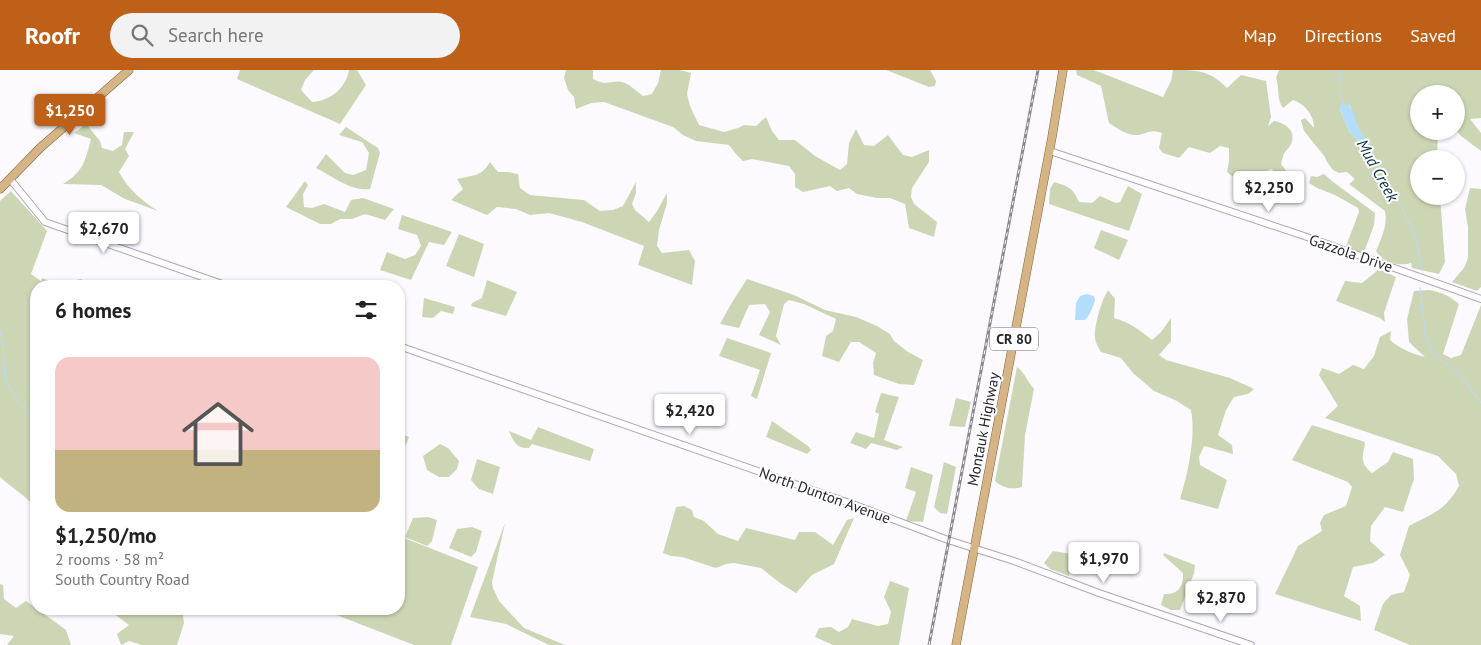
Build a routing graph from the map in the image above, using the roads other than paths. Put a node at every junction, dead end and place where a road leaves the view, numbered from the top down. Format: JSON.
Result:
{"nodes":[{"id":1,"x":129,"y":70,"type":"edge"},
{"id":2,"x":1063,"y":70,"type":"edge"},
{"id":3,"x":1050,"y":151,"type":"junction"},
{"id":4,"x":10,"y":179,"type":"junction"},
{"id":5,"x":0,"y":190,"type":"edge"},
{"id":6,"x":211,"y":280,"type":"edge"},
{"id":7,"x":1481,"y":299,"type":"edge"},
{"id":8,"x":405,"y":348,"type":"edge"},
{"id":9,"x":974,"y":548,"type":"junction"},
{"id":10,"x":956,"y":645,"type":"edge"},
{"id":11,"x":1251,"y":645,"type":"edge"}],
"edges":[{"from":1,"to":4,"type":"main road"},
{"from":2,"to":3,"type":"main road","name":"Montauk Highway","number":"CR 80"},
{"from":3,"to":7,"type":"street","name":"Gazzola Drive"},
{"from":3,"to":9,"type":"main road","name":"Montauk Highway","number":"CR 80"},
{"from":4,"to":5,"type":"main road"},
{"from":4,"to":6,"type":"street"},
{"from":8,"to":9,"type":"street","name":"North Dunton Avenue"},
{"from":9,"to":10,"type":"main road","name":"Montauk Highway","number":"CR 80"},
{"from":9,"to":11,"type":"street","name":"North Dunton Avenue"}]}
